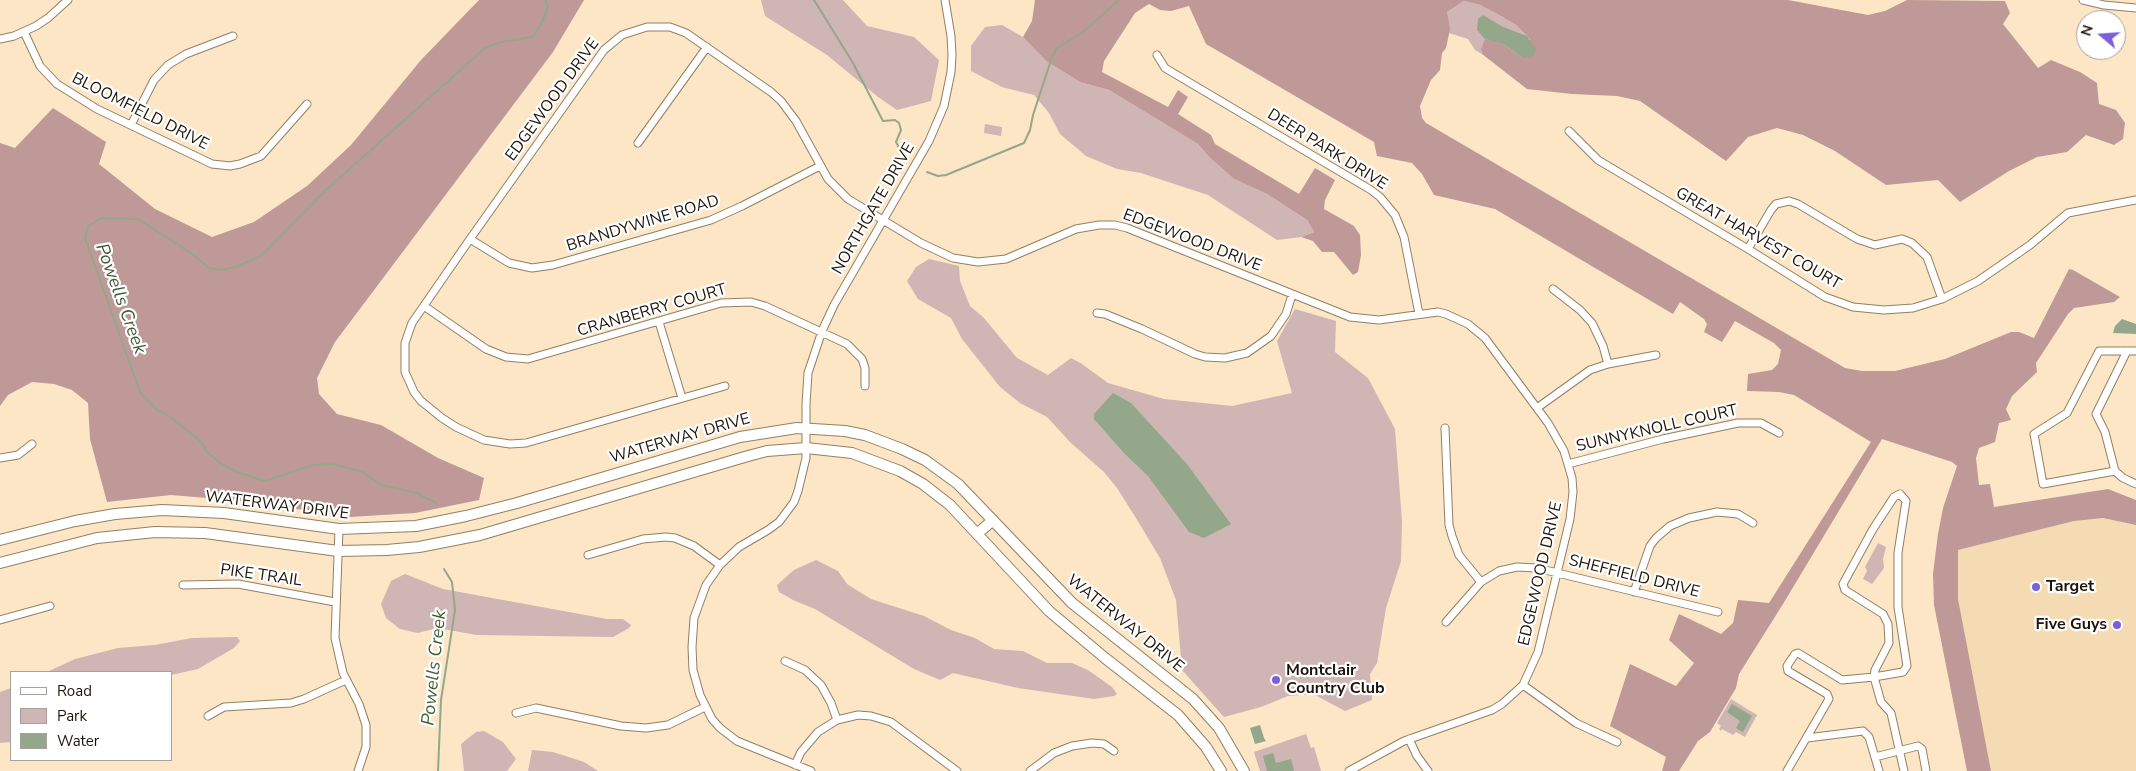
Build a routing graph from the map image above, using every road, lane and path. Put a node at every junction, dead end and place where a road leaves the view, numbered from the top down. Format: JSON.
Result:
{"nodes":[{"id":1,"x":68,"y":0,"type":"edge"},
{"id":2,"x":945,"y":0,"type":"edge"},
{"id":3,"x":2083,"y":0,"type":"edge"},
{"id":4,"x":2136,"y":8,"type":"edge"},
{"id":5,"x":24,"y":32,"type":"junction"},
{"id":6,"x":233,"y":36,"type":"dead end"},
{"id":7,"x":0,"y":39,"type":"edge"},
{"id":8,"x":707,"y":48,"type":"junction"},
{"id":9,"x":1158,"y":55,"type":"dead end"},
{"id":10,"x":307,"y":104,"type":"dead end"},
{"id":11,"x":131,"y":125,"type":"junction"},
{"id":12,"x":1569,"y":131,"type":"dead end"},
{"id":13,"x":638,"y":144,"type":"dead end"},
{"id":14,"x":820,"y":166,"type":"junction"},
{"id":15,"x":2136,"y":200,"type":"edge"},
{"id":16,"x":882,"y":221,"type":"junction"},
{"id":17,"x":470,"y":239,"type":"junction"},
{"id":18,"x":1748,"y":249,"type":"junction"},
{"id":19,"x":1553,"y":289,"type":"dead end"},
{"id":20,"x":1292,"y":295,"type":"junction"},
{"id":21,"x":1942,"y":299,"type":"junction"},
{"id":22,"x":424,"y":306,"type":"junction"},
{"id":23,"x":1097,"y":313,"type":"dead end"},
{"id":24,"x":1419,"y":314,"type":"junction"},
{"id":25,"x":659,"y":322,"type":"junction"},
{"id":26,"x":822,"y":331,"type":"junction"},
{"id":27,"x":2127,"y":351,"type":"junction"},
{"id":28,"x":2136,"y":351,"type":"edge"},
{"id":29,"x":1656,"y":355,"type":"dead end"},
{"id":30,"x":1608,"y":364,"type":"junction"},
{"id":31,"x":725,"y":386,"type":"dead end"},
{"id":32,"x":865,"y":386,"type":"dead end"},
{"id":33,"x":682,"y":398,"type":"junction"},
{"id":34,"x":1537,"y":408,"type":"junction"},
{"id":35,"x":806,"y":428,"type":"junction"},
{"id":36,"x":1445,"y":428,"type":"dead end"},
{"id":37,"x":1779,"y":433,"type":"dead end"},
{"id":38,"x":32,"y":444,"type":"dead end"},
{"id":39,"x":806,"y":448,"type":"junction"},
{"id":40,"x":0,"y":458,"type":"edge"},
{"id":41,"x":1568,"y":464,"type":"junction"},
{"id":42,"x":2115,"y":471,"type":"junction"},
{"id":43,"x":2136,"y":484,"type":"edge"},
{"id":44,"x":993,"y":520,"type":"junction"},
{"id":45,"x":1753,"y":522,"type":"dead end"},
{"id":46,"x":339,"y":530,"type":"junction"},
{"id":47,"x":977,"y":534,"type":"junction"},
{"id":48,"x":0,"y":540,"type":"edge"},
{"id":49,"x":338,"y":551,"type":"junction"},
{"id":50,"x":588,"y":555,"type":"dead end"},
{"id":51,"x":0,"y":563,"type":"edge"},
{"id":52,"x":720,"y":565,"type":"junction"},
{"id":53,"x":1557,"y":573,"type":"junction"},
{"id":54,"x":1481,"y":582,"type":"junction"},
{"id":55,"x":183,"y":585,"type":"dead end"},
{"id":56,"x":1634,"y":592,"type":"junction"},
{"id":57,"x":335,"y":602,"type":"junction"},
{"id":58,"x":50,"y":606,"type":"dead end"},
{"id":59,"x":1718,"y":612,"type":"dead end"},
{"id":60,"x":0,"y":620,"type":"edge"},
{"id":61,"x":1446,"y":622,"type":"dead end"},
{"id":62,"x":785,"y":661,"type":"dead end"},
{"id":63,"x":1874,"y":677,"type":"junction"},
{"id":64,"x":346,"y":680,"type":"junction"},
{"id":65,"x":1523,"y":685,"type":"junction"},
{"id":66,"x":705,"y":707,"type":"junction"},
{"id":67,"x":516,"y":713,"type":"dead end"},
{"id":68,"x":208,"y":716,"type":"dead end"},
{"id":69,"x":837,"y":720,"type":"junction"},
{"id":70,"x":1807,"y":738,"type":"junction"},
{"id":71,"x":1409,"y":739,"type":"junction"},
{"id":72,"x":1617,"y":742,"type":"dead end"},
{"id":73,"x":1900,"y":750,"type":"junction"},
{"id":74,"x":1114,"y":751,"type":"dead end"},
{"id":75,"x":1875,"y":757,"type":"junction"},
{"id":76,"x":795,"y":765,"type":"junction"},
{"id":77,"x":358,"y":771,"type":"edge"},
{"id":78,"x":811,"y":771,"type":"edge"},
{"id":79,"x":956,"y":771,"type":"edge"},
{"id":80,"x":1030,"y":771,"type":"edge"},
{"id":81,"x":1221,"y":771,"type":"edge"},
{"id":82,"x":1244,"y":771,"type":"edge"},
{"id":83,"x":1349,"y":771,"type":"edge"},
{"id":84,"x":1428,"y":771,"type":"edge"},
{"id":85,"x":1787,"y":771,"type":"edge"},
{"id":86,"x":1879,"y":771,"type":"edge"},
{"id":87,"x":1904,"y":771,"type":"edge"},
{"id":88,"x":1926,"y":771,"type":"edge"}],
"edges":[{"from":1,"to":5,"type":"street"},
{"from":2,"to":16,"type":"street","name":"NORTHGATE DRIVE"},
{"from":3,"to":4,"type":"street"},
{"from":5,"to":7,"type":"street"},
{"from":5,"to":11,"type":"street","name":"BLOOMFIELD DRIVE"},
{"from":6,"to":11,"type":"street"},
{"from":8,"to":13,"type":"street"},
{"from":8,"to":14,"type":"street","name":"EDGEWOOD DRIVE"},
{"from":8,"to":17,"type":"street","name":"EDGEWOOD DRIVE"},
{"from":9,"to":24,"type":"street","name":"DEER PARK DRIVE"},
{"from":10,"to":11,"type":"street","name":"BLOOMFIELD DRIVE"},
{"from":12,"to":18,"type":"street","name":"GREAT HARVEST COURT"},
{"from":14,"to":16,"type":"street","name":"EDGEWOOD DRIVE"},
{"from":14,"to":17,"type":"street","name":"BRANDYWINE ROAD"},
{"from":15,"to":21,"type":"street","name":"GREAT HARVEST COURT"},
{"from":16,"to":20,"type":"street","name":"EDGEWOOD DRIVE"},
{"from":16,"to":26,"type":"street","name":"NORTHGATE DRIVE"},
{"from":17,"to":22,"type":"street","name":"EDGEWOOD DRIVE"},
{"from":18,"to":21,"type":"street","name":"GREAT HARVEST COURT"},
{"from":18,"to":21,"type":"street"},
{"from":19,"to":30,"type":"street"},
{"from":20,"to":23,"type":"street"},
{"from":20,"to":24,"type":"street","name":"EDGEWOOD DRIVE"},
{"from":22,"to":25,"type":"street","name":"CRANBERRY COURT"},
{"from":22,"to":33,"type":"street","name":"EDGEWOOD DRIVE"},
{"from":24,"to":34,"type":"street","name":"EDGEWOOD DRIVE"},
{"from":25,"to":26,"type":"street","name":"CRANBERRY COURT"},
{"from":25,"to":33,"type":"street"},
{"from":26,"to":32,"type":"street","name":"CRANBERRY COURT"},
{"from":26,"to":35,"type":"street","name":"NORTHGATE DRIVE"},
{"from":27,"to":28,"type":"street"},
{"from":27,"to":42,"type":"street"},
{"from":27,"to":42,"type":"street"},
{"from":29,"to":30,"type":"street"},
{"from":30,"to":34,"type":"street"},
{"from":31,"to":33,"type":"street","name":"EDGEWOOD DRIVE"},
{"from":34,"to":41,"type":"street","name":"EDGEWOOD DRIVE"},
{"from":35,"to":39,"type":"street","name":"NORTHGATE DRIVE"},
{"from":35,"to":44,"type":"main road","name":"WATERWAY DRIVE"},
{"from":35,"to":46,"type":"main road","name":"WATERWAY DRIVE"},
{"from":36,"to":54,"type":"street"},
{"from":37,"to":41,"type":"street","name":"SUNNYKNOLL COURT"},
{"from":38,"to":40,"type":"street"},
{"from":39,"to":47,"type":"main road"},
{"from":39,"to":49,"type":"main road"},
{"from":39,"to":52,"type":"street","name":"NORTHGATE DRIVE"},
{"from":41,"to":53,"type":"street","name":"EDGEWOOD DRIVE"},
{"from":42,"to":43,"type":"street"},
{"from":44,"to":47,"type":"main road"},
{"from":44,"to":82,"type":"main road","name":"WATERWAY DRIVE"},
{"from":45,"to":56,"type":"street"},
{"from":46,"to":48,"type":"main road","name":"WATERWAY DRIVE"},
{"from":46,"to":49,"type":"street"},
{"from":47,"to":81,"type":"main road"},
{"from":49,"to":51,"type":"main road"},
{"from":49,"to":57,"type":"street"},
{"from":50,"to":52,"type":"street"},
{"from":52,"to":66,"type":"street","name":"NORTHGATE DRIVE"},
{"from":53,"to":54,"type":"street","name":"SHEFFIELD DRIVE"},
{"from":53,"to":56,"type":"street","name":"SHEFFIELD DRIVE"},
{"from":53,"to":65,"type":"street","name":"EDGEWOOD DRIVE"},
{"from":54,"to":61,"type":"street","name":"SHEFFIELD DRIVE"},
{"from":55,"to":57,"type":"street","name":"PIKE TRAIL"},
{"from":56,"to":59,"type":"street","name":"SHEFFIELD DRIVE"},
{"from":57,"to":64,"type":"street"},
{"from":58,"to":60,"type":"street"},
{"from":62,"to":69,"type":"street"},
{"from":63,"to":63,"type":"street"},
{"from":63,"to":70,"type":"street"},
{"from":63,"to":73,"type":"street"},
{"from":64,"to":68,"type":"street"},
{"from":64,"to":77,"type":"street"},
{"from":65,"to":71,"type":"street","name":"EDGEWOOD DRIVE"},
{"from":65,"to":72,"type":"street"},
{"from":66,"to":67,"type":"street"},
{"from":66,"to":76,"type":"street","name":"NORTHGATE DRIVE"},
{"from":69,"to":76,"type":"street"},
{"from":69,"to":79,"type":"street"},
{"from":70,"to":75,"type":"street"},
{"from":70,"to":85,"type":"street"},
{"from":71,"to":83,"type":"street","name":"EDGEWOOD DRIVE"},
{"from":71,"to":84,"type":"street"},
{"from":73,"to":75,"type":"street"},
{"from":73,"to":87,"type":"street"},
{"from":73,"to":88,"type":"street"},
{"from":74,"to":80,"type":"street"},
{"from":75,"to":86,"type":"street"},
{"from":76,"to":78,"type":"street","name":"NORTHGATE DRIVE"}]}
